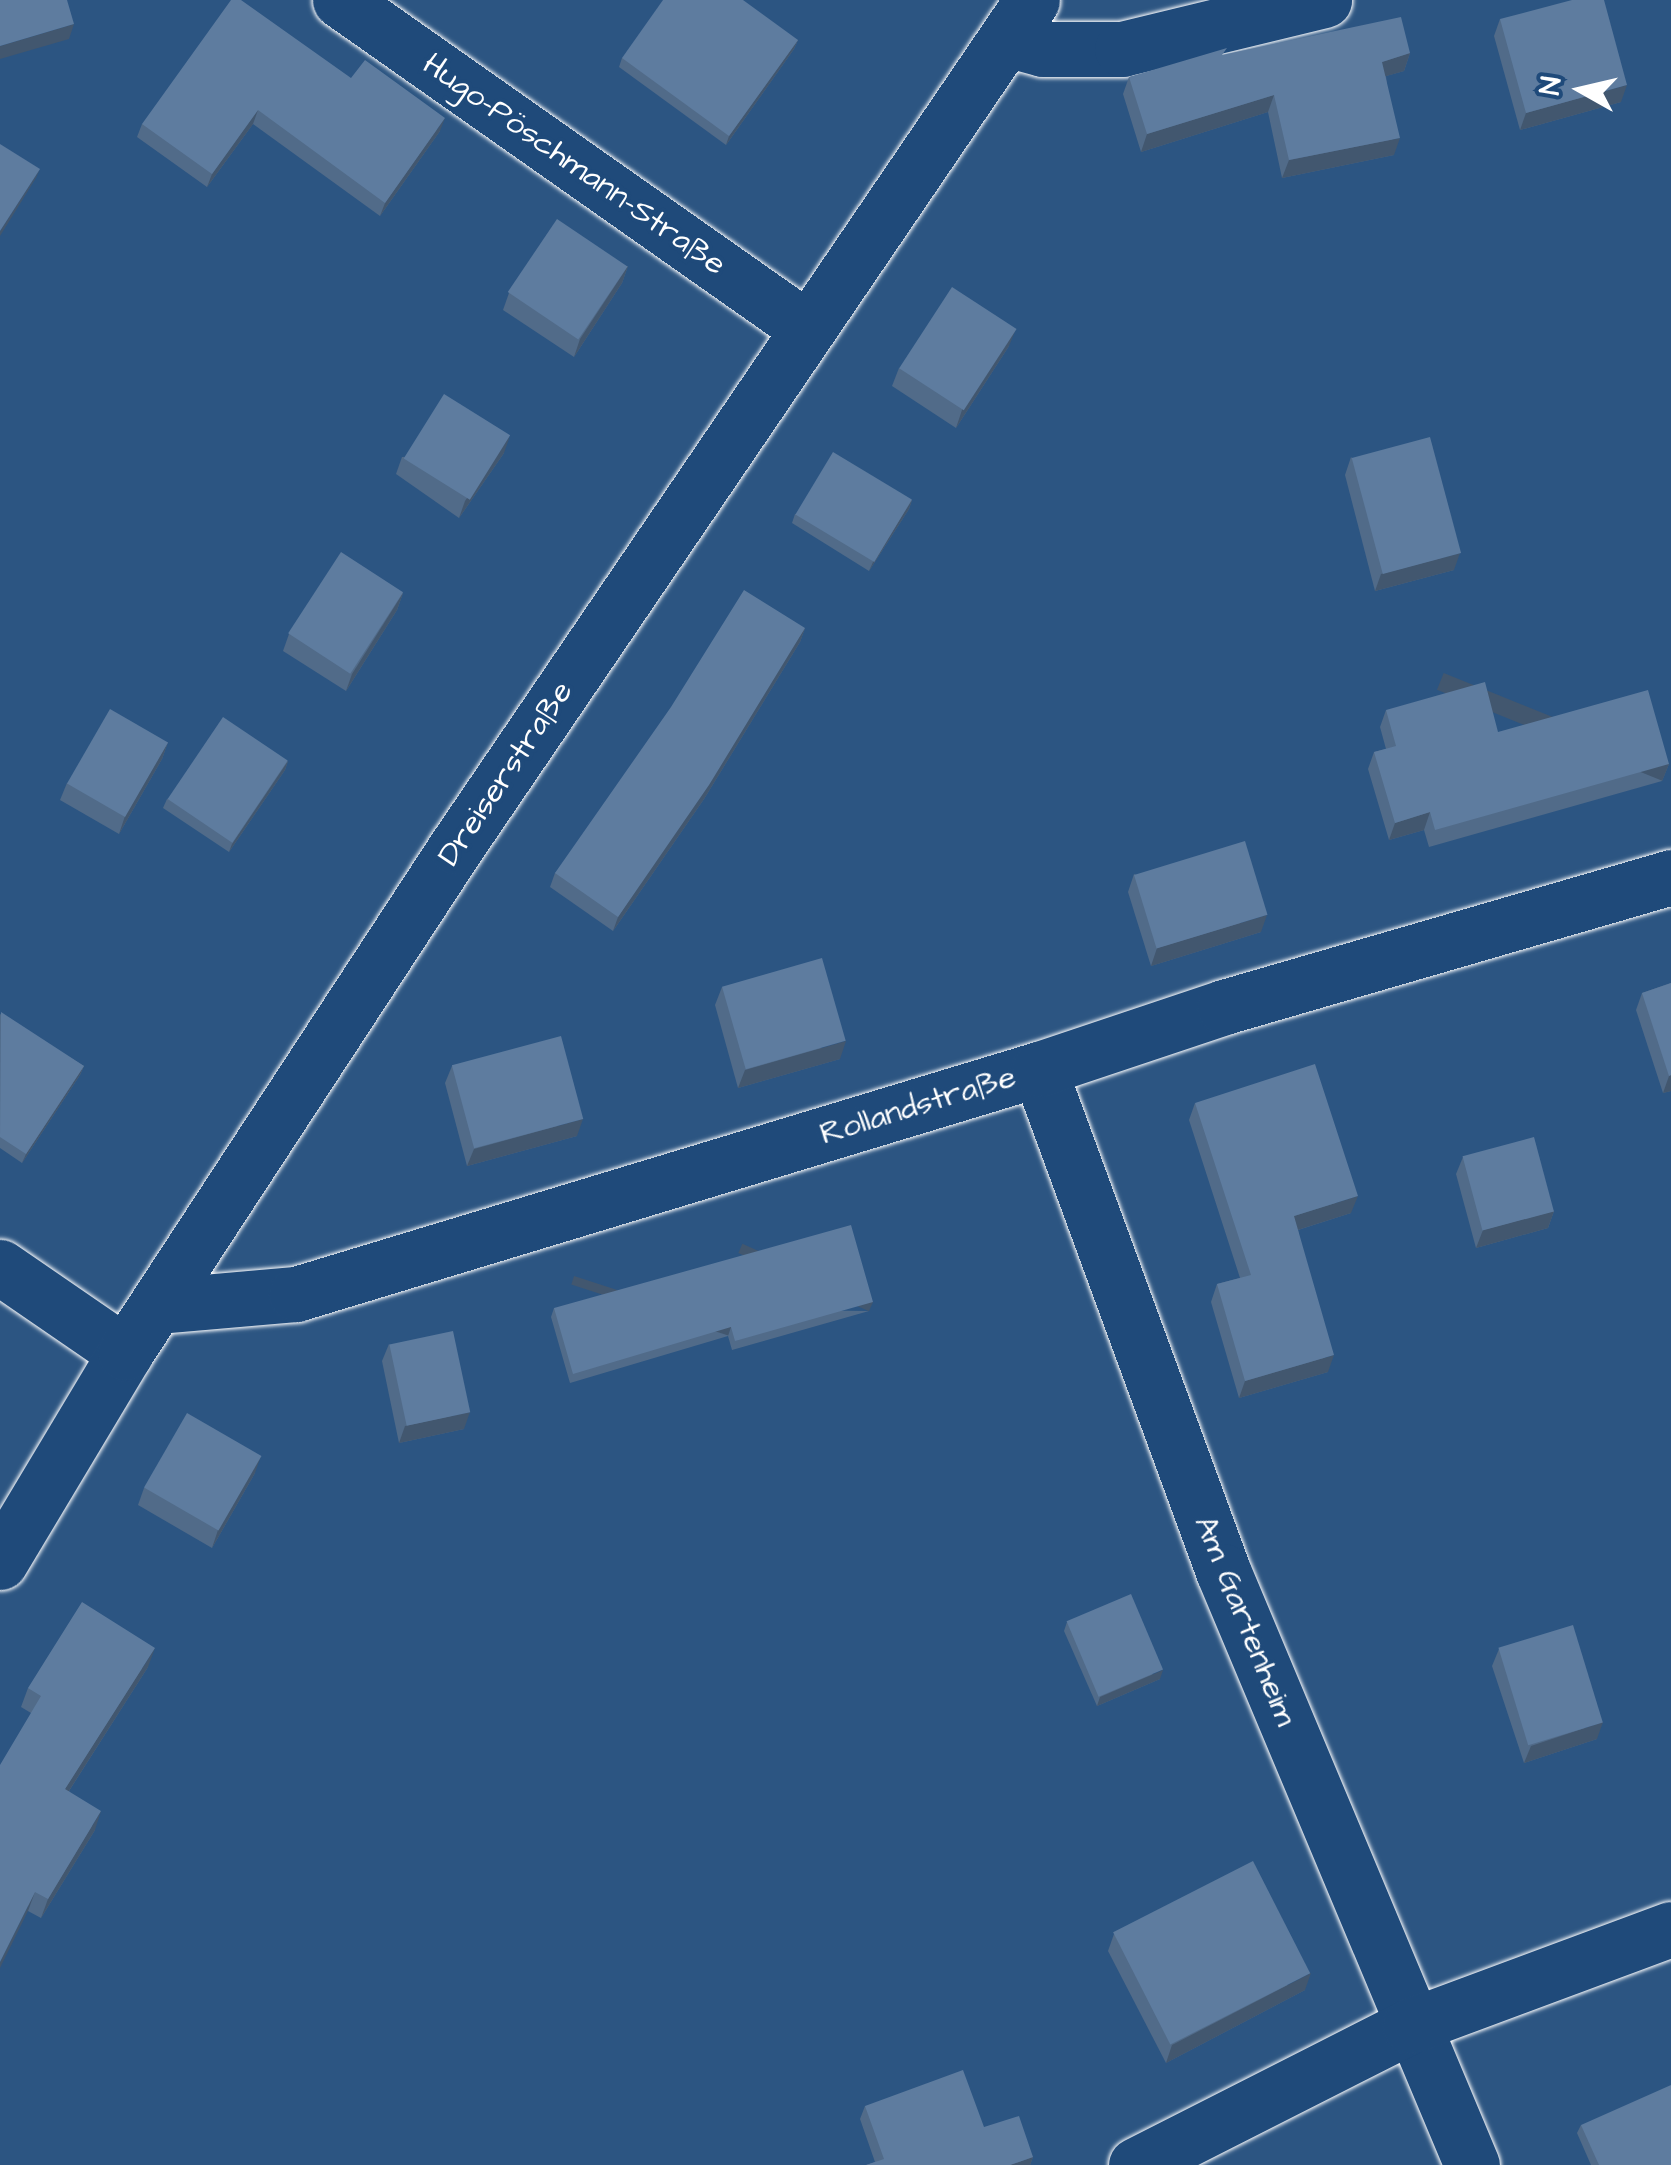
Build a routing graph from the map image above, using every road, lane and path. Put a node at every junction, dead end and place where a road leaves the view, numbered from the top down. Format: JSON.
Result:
{"nodes":[{"id":1,"x":340,"y":0,"type":"edge"},
{"id":2,"x":1324,"y":0,"type":"edge"},
{"id":3,"x":1019,"y":19,"type":"edge"},
{"id":4,"x":808,"y":329,"type":"junction"},
{"id":5,"x":1671,"y":877,"type":"edge"},
{"id":6,"x":1039,"y":1069,"type":"junction"},
{"id":7,"x":0,"y":1267,"type":"edge"},
{"id":8,"x":158,"y":1306,"type":"junction"},
{"id":9,"x":125,"y":1354,"type":"junction"},
{"id":10,"x":0,"y":1562,"type":"edge"},
{"id":11,"x":1671,"y":1930,"type":"edge"},
{"id":12,"x":1410,"y":2026,"type":"junction"},
{"id":13,"x":1136,"y":2165,"type":"edge"},
{"id":14,"x":1472,"y":2165,"type":"edge"}],
"edges":[{"from":1,"to":4,"type":"street","name":"Hugo-Pöschmann-Straße"},
{"from":2,"to":3,"type":"street"},
{"from":3,"to":4,"type":"street","name":"Dreiserstraße"},
{"from":4,"to":8,"type":"street","name":"Dreiserstraße"},
{"from":5,"to":6,"type":"street","name":"Rollandstraße"},
{"from":6,"to":8,"type":"street","name":"Rollandstraße"},
{"from":6,"to":12,"type":"street","name":"Am Gartenheim"},
{"from":7,"to":9,"type":"street"},
{"from":8,"to":9,"type":"street","name":"Dreiserstraße"},
{"from":9,"to":10,"type":"street","name":"Dreiserstraße"},
{"from":11,"to":12,"type":"street"},
{"from":12,"to":13,"type":"street"},
{"from":12,"to":14,"type":"street","name":"Am Gartenheim"}]}
